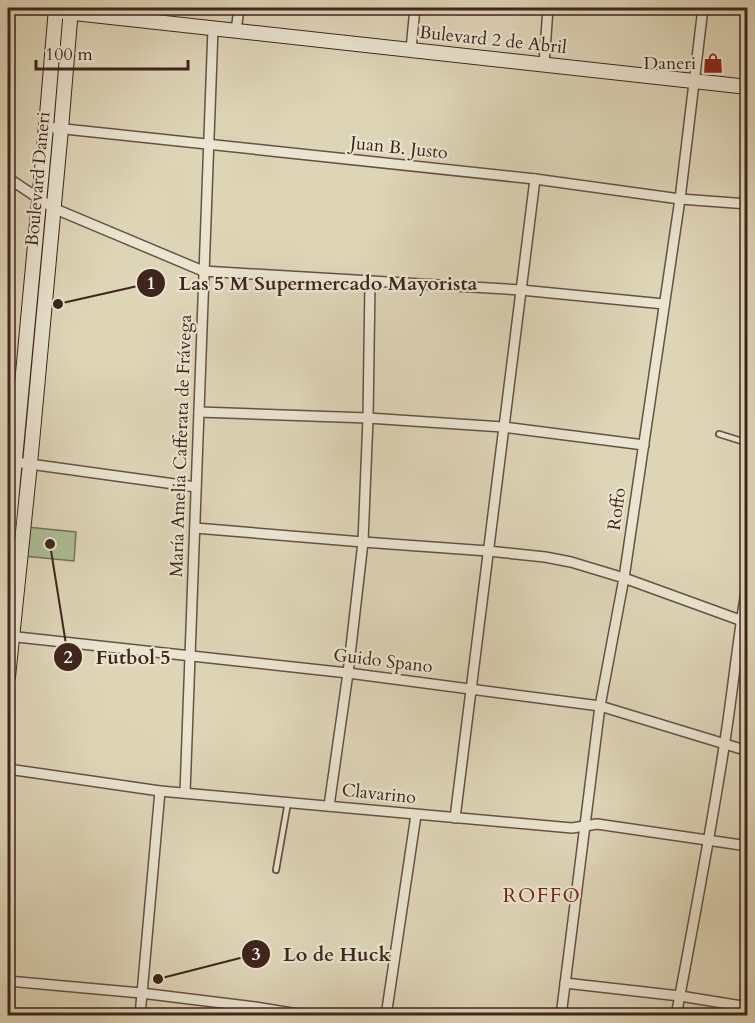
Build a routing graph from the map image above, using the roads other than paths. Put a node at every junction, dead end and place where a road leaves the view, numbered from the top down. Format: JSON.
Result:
{"nodes":[{"id":1,"x":156,"y":8,"type":"edge"},
{"id":2,"x":239,"y":8,"type":"edge"},
{"id":3,"x":415,"y":8,"type":"edge"},
{"id":4,"x":548,"y":8,"type":"edge"},
{"id":5,"x":703,"y":8,"type":"edge"},
{"id":6,"x":52,"y":9,"type":"edge"},
{"id":7,"x":71,"y":10,"type":"edge"},
{"id":8,"x":150,"y":21,"type":"junction"},
{"id":9,"x":213,"y":28,"type":"junction"},
{"id":10,"x":236,"y":31,"type":"junction"},
{"id":11,"x":411,"y":49,"type":"junction"},
{"id":12,"x":544,"y":64,"type":"junction"},
{"id":13,"x":695,"y":80,"type":"junction"},
{"id":14,"x":747,"y":87,"type":"edge"},
{"id":15,"x":46,"y":128,"type":"junction"},
{"id":16,"x":61,"y":129,"type":"junction"},
{"id":17,"x":209,"y":144,"type":"junction"},
{"id":18,"x":8,"y":178,"type":"edge"},
{"id":19,"x":535,"y":179,"type":"junction"},
{"id":20,"x":40,"y":199,"type":"junction"},
{"id":21,"x":680,"y":199,"type":"junction"},
{"id":22,"x":747,"y":204,"type":"edge"},
{"id":23,"x":53,"y":208,"type":"junction"},
{"id":24,"x":203,"y":271,"type":"junction"},
{"id":25,"x":370,"y":282,"type":"junction"},
{"id":26,"x":521,"y":290,"type":"junction"},
{"id":27,"x":38,"y":298,"type":"junction"},
{"id":28,"x":664,"y":304,"type":"junction"},
{"id":29,"x":199,"y":412,"type":"junction"},
{"id":30,"x":368,"y":418,"type":"junction"},
{"id":31,"x":503,"y":427,"type":"junction"},
{"id":32,"x":719,"y":434,"type":"dead end"},
{"id":33,"x":747,"y":443,"type":"edge"},
{"id":34,"x":644,"y":445,"type":"junction"},
{"id":35,"x":11,"y":461,"type":"edge"},
{"id":36,"x":30,"y":464,"type":"junction"},
{"id":37,"x":196,"y":487,"type":"junction"},
{"id":38,"x":195,"y":528,"type":"junction"},
{"id":39,"x":8,"y":534,"type":"edge"},
{"id":40,"x":363,"y":542,"type":"junction"},
{"id":41,"x":488,"y":551,"type":"junction"},
{"id":42,"x":12,"y":578,"type":"edge"},
{"id":43,"x":624,"y":578,"type":"junction"},
{"id":44,"x":747,"y":580,"type":"edge"},
{"id":45,"x":10,"y":618,"type":"edge"},
{"id":46,"x":744,"y":622,"type":"edge"},
{"id":47,"x":9,"y":636,"type":"edge"},
{"id":48,"x":190,"y":656,"type":"junction"},
{"id":49,"x":348,"y":673,"type":"junction"},
{"id":50,"x":8,"y":677,"type":"edge"},
{"id":51,"x":471,"y":689,"type":"junction"},
{"id":52,"x":600,"y":706,"type":"junction"},
{"id":53,"x":725,"y":744,"type":"junction"},
{"id":54,"x":747,"y":752,"type":"edge"},
{"id":55,"x":8,"y":770,"type":"edge"},
{"id":56,"x":160,"y":790,"type":"junction"},
{"id":57,"x":184,"y":793,"type":"junction"},
{"id":58,"x":288,"y":802,"type":"junction"},
{"id":59,"x":329,"y":806,"type":"junction"},
{"id":60,"x":416,"y":815,"type":"junction"},
{"id":61,"x":455,"y":818,"type":"junction"},
{"id":62,"x":584,"y":827,"type":"junction"},
{"id":63,"x":709,"y":839,"type":"junction"},
{"id":64,"x":747,"y":846,"type":"edge"},
{"id":65,"x":276,"y":870,"type":"dead end"},
{"id":66,"x":8,"y":981,"type":"edge"},
{"id":67,"x":565,"y":983,"type":"junction"},
{"id":68,"x":141,"y":993,"type":"junction"},
{"id":69,"x":680,"y":996,"type":"junction"},
{"id":70,"x":747,"y":1006,"type":"edge"},
{"id":71,"x":140,"y":1016,"type":"edge"},
{"id":72,"x":310,"y":1016,"type":"edge"},
{"id":73,"x":386,"y":1016,"type":"edge"},
{"id":74,"x":561,"y":1016,"type":"edge"},
{"id":75,"x":676,"y":1016,"type":"edge"}],
"edges":[{"from":1,"to":8,"type":"street"},
{"from":2,"to":10,"type":"street"},
{"from":3,"to":11,"type":"street"},
{"from":4,"to":12,"type":"street"},
{"from":5,"to":13,"type":"street","name":"Roffo"},
{"from":6,"to":7,"type":"main road","name":"Bulevard 2 de Abril"},
{"from":6,"to":15,"type":"main road","name":"Boulevard Daneri"},
{"from":7,"to":8,"type":"main road","name":"Bulevard 2 de Abril"},
{"from":7,"to":16,"type":"main road","name":"Boulevard Daneri"},
{"from":8,"to":9,"type":"main road","name":"Bulevard 2 de Abril"},
{"from":9,"to":10,"type":"main road","name":"Bulevard 2 de Abril"},
{"from":9,"to":17,"type":"street","name":"María Amelia Cafferata de Frávega"},
{"from":10,"to":11,"type":"main road","name":"Bulevard 2 de Abril"},
{"from":11,"to":12,"type":"main road","name":"Bulevard 2 de Abril"},
{"from":12,"to":13,"type":"main road","name":"Bulevard 2 de Abril"},
{"from":13,"to":14,"type":"main road","name":"Bulevard 2 de Abril"},
{"from":13,"to":21,"type":"street","name":"Roffo"},
{"from":15,"to":16,"type":"street","name":"Juan B. Justo"},
{"from":15,"to":20,"type":"main road","name":"Boulevard Daneri"},
{"from":16,"to":17,"type":"street","name":"Juan B. Justo"},
{"from":16,"to":23,"type":"main road","name":"Boulevard Daneri"},
{"from":17,"to":19,"type":"street","name":"Juan B. Justo"},
{"from":17,"to":24,"type":"street","name":"María Amelia Cafferata de Frávega"},
{"from":18,"to":20,"type":"street"},
{"from":19,"to":21,"type":"street","name":"Juan B. Justo"},
{"from":19,"to":26,"type":"street"},
{"from":20,"to":23,"type":"street"},
{"from":20,"to":27,"type":"main road","name":"Boulevard Daneri"},
{"from":21,"to":22,"type":"street","name":"Juan B. Justo"},
{"from":21,"to":28,"type":"street","name":"Roffo"},
{"from":23,"to":24,"type":"street"},
{"from":23,"to":27,"type":"main road","name":"Boulevard Daneri"},
{"from":24,"to":25,"type":"street"},
{"from":24,"to":29,"type":"street","name":"María Amelia Cafferata de Frávega"},
{"from":25,"to":26,"type":"street"},
{"from":25,"to":30,"type":"street"},
{"from":26,"to":28,"type":"street"},
{"from":26,"to":31,"type":"street"},
{"from":27,"to":35,"type":"main road","name":"Boulevard Daneri"},
{"from":27,"to":36,"type":"main road","name":"Boulevard Daneri"},
{"from":28,"to":34,"type":"street","name":"Roffo"},
{"from":29,"to":30,"type":"street"},
{"from":29,"to":37,"type":"street","name":"María Amelia Cafferata de Frávega"},
{"from":30,"to":31,"type":"street"},
{"from":30,"to":40,"type":"street"},
{"from":31,"to":34,"type":"street"},
{"from":31,"to":41,"type":"street"},
{"from":32,"to":33,"type":"lane"},
{"from":34,"to":43,"type":"street","name":"Roffo"},
{"from":35,"to":36,"type":"street"},
{"from":35,"to":39,"type":"main road","name":"Boulevard Daneri"},
{"from":36,"to":37,"type":"street"},
{"from":36,"to":42,"type":"main road","name":"Boulevard Daneri"},
{"from":37,"to":38,"type":"street","name":"María Amelia Cafferata de Frávega"},
{"from":38,"to":40,"type":"street"},
{"from":38,"to":48,"type":"street","name":"María Amelia Cafferata de Frávega"},
{"from":40,"to":41,"type":"street"},
{"from":40,"to":49,"type":"street"},
{"from":41,"to":43,"type":"street"},
{"from":41,"to":51,"type":"street"},
{"from":42,"to":45,"type":"main road","name":"Boulevard Daneri"},
{"from":43,"to":46,"type":"street"},
{"from":43,"to":52,"type":"street","name":"Roffo"},
{"from":44,"to":46,"type":"street"},
{"from":45,"to":47,"type":"main road","name":"Boulevard Daneri"},
{"from":46,"to":53,"type":"street"},
{"from":47,"to":48,"type":"street","name":"Guido Spano"},
{"from":47,"to":50,"type":"main road","name":"Boulevard Daneri"},
{"from":48,"to":49,"type":"street","name":"Guido Spano"},
{"from":48,"to":57,"type":"street","name":"María Amelia Cafferata de Frávega"},
{"from":49,"to":51,"type":"street","name":"Guido Spano"},
{"from":49,"to":59,"type":"street"},
{"from":51,"to":52,"type":"street","name":"Guido Spano"},
{"from":51,"to":61,"type":"street"},
{"from":52,"to":53,"type":"street","name":"Guido Spano"},
{"from":52,"to":62,"type":"street","name":"Roffo"},
{"from":53,"to":54,"type":"street","name":"Guido Spano"},
{"from":53,"to":63,"type":"street"},
{"from":55,"to":56,"type":"street","name":"Clavarino"},
{"from":56,"to":57,"type":"street","name":"Clavarino"},
{"from":56,"to":68,"type":"street"},
{"from":57,"to":58,"type":"street","name":"Clavarino"},
{"from":58,"to":59,"type":"street","name":"Clavarino"},
{"from":58,"to":65,"type":"lane"},
{"from":59,"to":60,"type":"street","name":"Clavarino"},
{"from":60,"to":61,"type":"street","name":"Clavarino"},
{"from":60,"to":73,"type":"street"},
{"from":61,"to":62,"type":"street","name":"Clavarino"},
{"from":62,"to":63,"type":"street","name":"Clavarino"},
{"from":62,"to":67,"type":"street","name":"Roffo"},
{"from":63,"to":64,"type":"street","name":"Clavarino"},
{"from":63,"to":69,"type":"street"},
{"from":66,"to":68,"type":"street"},
{"from":67,"to":69,"type":"street"},
{"from":67,"to":74,"type":"street","name":"Roffo"},
{"from":68,"to":71,"type":"street"},
{"from":68,"to":72,"type":"street"},
{"from":69,"to":70,"type":"street"},
{"from":69,"to":75,"type":"street"}]}
